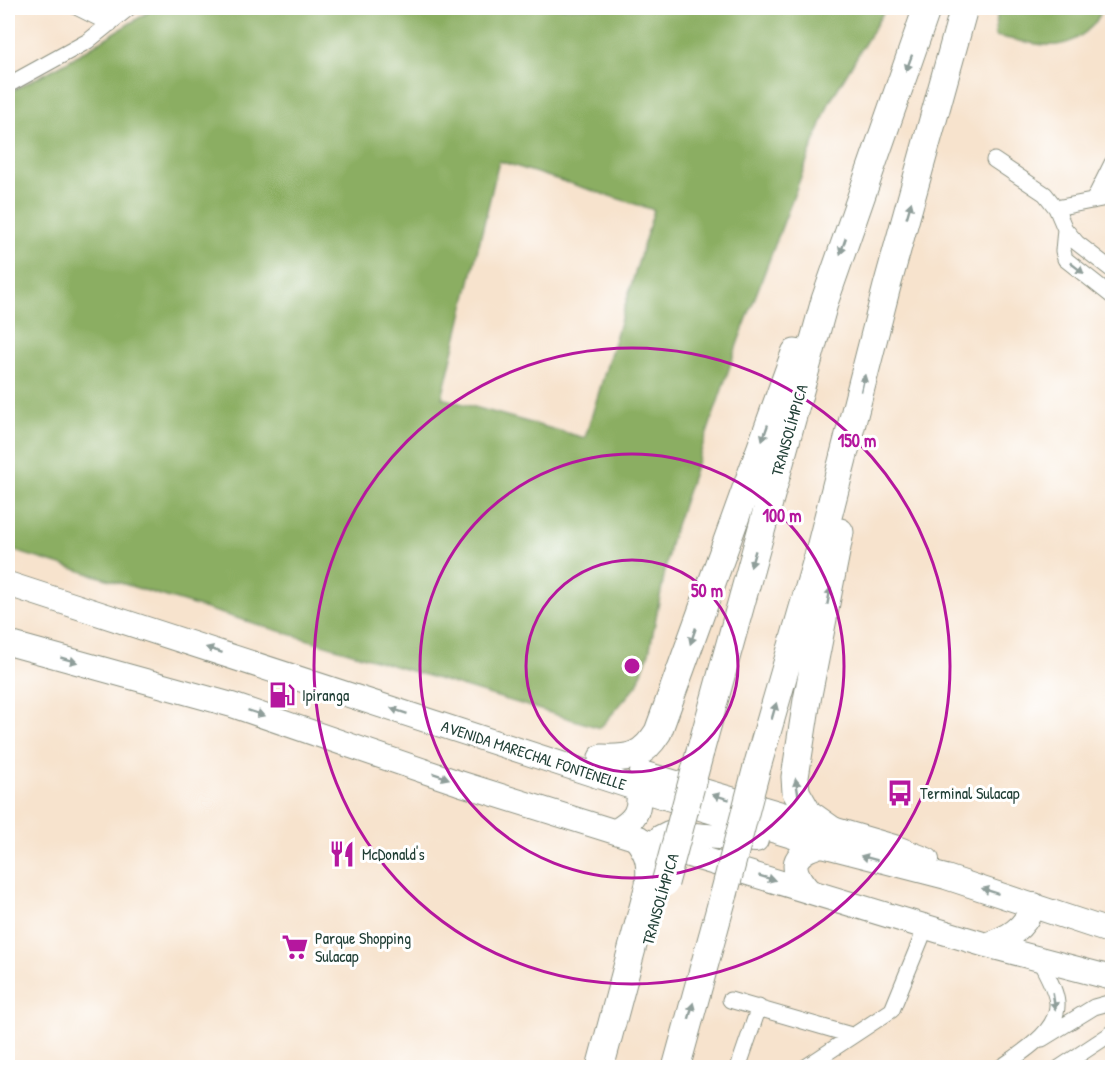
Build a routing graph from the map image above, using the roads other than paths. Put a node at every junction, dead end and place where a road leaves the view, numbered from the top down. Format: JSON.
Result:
{"nodes":[{"id":1,"x":78,"y":8,"type":"edge"},
{"id":2,"x":129,"y":8,"type":"edge"},
{"id":3,"x":927,"y":8,"type":"edge"},
{"id":4,"x":964,"y":8,"type":"edge"},
{"id":5,"x":110,"y":24,"type":"junction"},
{"id":6,"x":8,"y":85,"type":"edge"},
{"id":7,"x":994,"y":160,"type":"dead end"},
{"id":8,"x":1113,"y":163,"type":"edge"},
{"id":9,"x":1113,"y":197,"type":"edge"},
{"id":10,"x":1093,"y":201,"type":"junction"},
{"id":11,"x":1056,"y":208,"type":"junction"},
{"id":12,"x":1065,"y":229,"type":"junction"},
{"id":13,"x":1113,"y":270,"type":"edge"},
{"id":14,"x":1113,"y":296,"type":"edge"},
{"id":15,"x":825,"y":300,"type":"junction"},
{"id":16,"x":855,"y":417,"type":"junction"},
{"id":17,"x":8,"y":584,"type":"edge"},
{"id":18,"x":8,"y":643,"type":"edge"},
{"id":19,"x":514,"y":749,"type":"junction"},
{"id":20,"x":602,"y":758,"type":"junction"},
{"id":21,"x":638,"y":789,"type":"junction"},
{"id":22,"x":819,"y":838,"type":"junction"},
{"id":23,"x":646,"y":853,"type":"junction"},
{"id":24,"x":809,"y":891,"type":"junction"},
{"id":25,"x":1034,"y":905,"type":"junction"},
{"id":26,"x":926,"y":927,"type":"junction"},
{"id":27,"x":1113,"y":932,"type":"edge"},
{"id":28,"x":986,"y":945,"type":"junction"},
{"id":29,"x":1039,"y":959,"type":"junction"},
{"id":30,"x":1113,"y":978,"type":"edge"},
{"id":31,"x":730,"y":1000,"type":"dead end"},
{"id":32,"x":1113,"y":1002,"type":"edge"},
{"id":33,"x":759,"y":1007,"type":"junction"},
{"id":34,"x":851,"y":1035,"type":"junction"},
{"id":35,"x":1106,"y":1036,"type":"edge"},
{"id":36,"x":1039,"y":1040,"type":"junction"},
{"id":37,"x":1113,"y":1050,"type":"edge"},
{"id":38,"x":600,"y":1068,"type":"edge"},
{"id":39,"x":612,"y":1068,"type":"edge"},
{"id":40,"x":676,"y":1068,"type":"edge"},
{"id":41,"x":738,"y":1068,"type":"edge"},
{"id":42,"x":804,"y":1068,"type":"edge"},
{"id":43,"x":999,"y":1068,"type":"edge"},
{"id":44,"x":1059,"y":1068,"type":"edge"}],
"edges":[{"from":1,"to":5,"type":"street"},
{"from":2,"to":5,"type":"street"},
{"from":3,"to":15,"type":"highway","name":"TRANSOLÍMPICA","one_way":true},
{"from":16,"to":4,"type":"highway","one_way":true},
{"from":5,"to":6,"type":"street"},
{"from":7,"to":11,"type":"street"},
{"from":8,"to":10,"type":"street"},
{"from":9,"to":10,"type":"street"},
{"from":10,"to":11,"type":"street"},
{"from":11,"to":12,"type":"street"},
{"from":12,"to":13,"type":"street"},
{"from":12,"to":14,"type":"street","one_way":true},
{"from":15,"to":20,"type":"highway","one_way":true},
{"from":15,"to":23,"type":"highway","name":"TRANSOLÍMPICA","one_way":true,"bridge":true},
{"from":22,"to":16,"type":"highway","one_way":true},
{"from":40,"to":16,"type":"highway","one_way":true,"bridge":true},
{"from":19,"to":17,"type":"main road","name":"AVENIDA MARECHAL FONTENELLE","one_way":true},
{"from":18,"to":23,"type":"main road","one_way":true},
{"from":19,"to":20,"type":"main road"},
{"from":19,"to":21,"type":"main road","name":"AVENIDA MARECHAL FONTENELLE"},
{"from":22,"to":20,"type":"main road","one_way":true},
{"from":21,"to":22,"type":"main road","name":"AVENIDA MARECHAL FONTENELLE"},
{"from":21,"to":23,"type":"main road"},
{"from":22,"to":23,"type":"main road"},
{"from":22,"to":24,"type":"main road"},
{"from":25,"to":22,"type":"main road","one_way":true},
{"from":23,"to":24,"type":"main road","one_way":true},
{"from":23,"to":38,"type":"highway"},
{"from":23,"to":39,"type":"highway","name":"TRANSOLÍMPICA"},
{"from":24,"to":26,"type":"main road"},
{"from":25,"to":27,"type":"main road"},
{"from":25,"to":28,"type":"main road"},
{"from":26,"to":28,"type":"main road"},
{"from":26,"to":34,"type":"street"},
{"from":28,"to":29,"type":"main road"},
{"from":29,"to":30,"type":"main road"},
{"from":29,"to":36,"type":"street","one_way":true},
{"from":31,"to":33,"type":"street"},
{"from":32,"to":36,"type":"street"},
{"from":33,"to":34,"type":"street"},
{"from":33,"to":41,"type":"street"},
{"from":34,"to":42,"type":"street"},
{"from":35,"to":37,"type":"street"},
{"from":35,"to":44,"type":"street"},
{"from":36,"to":43,"type":"street"}]}
